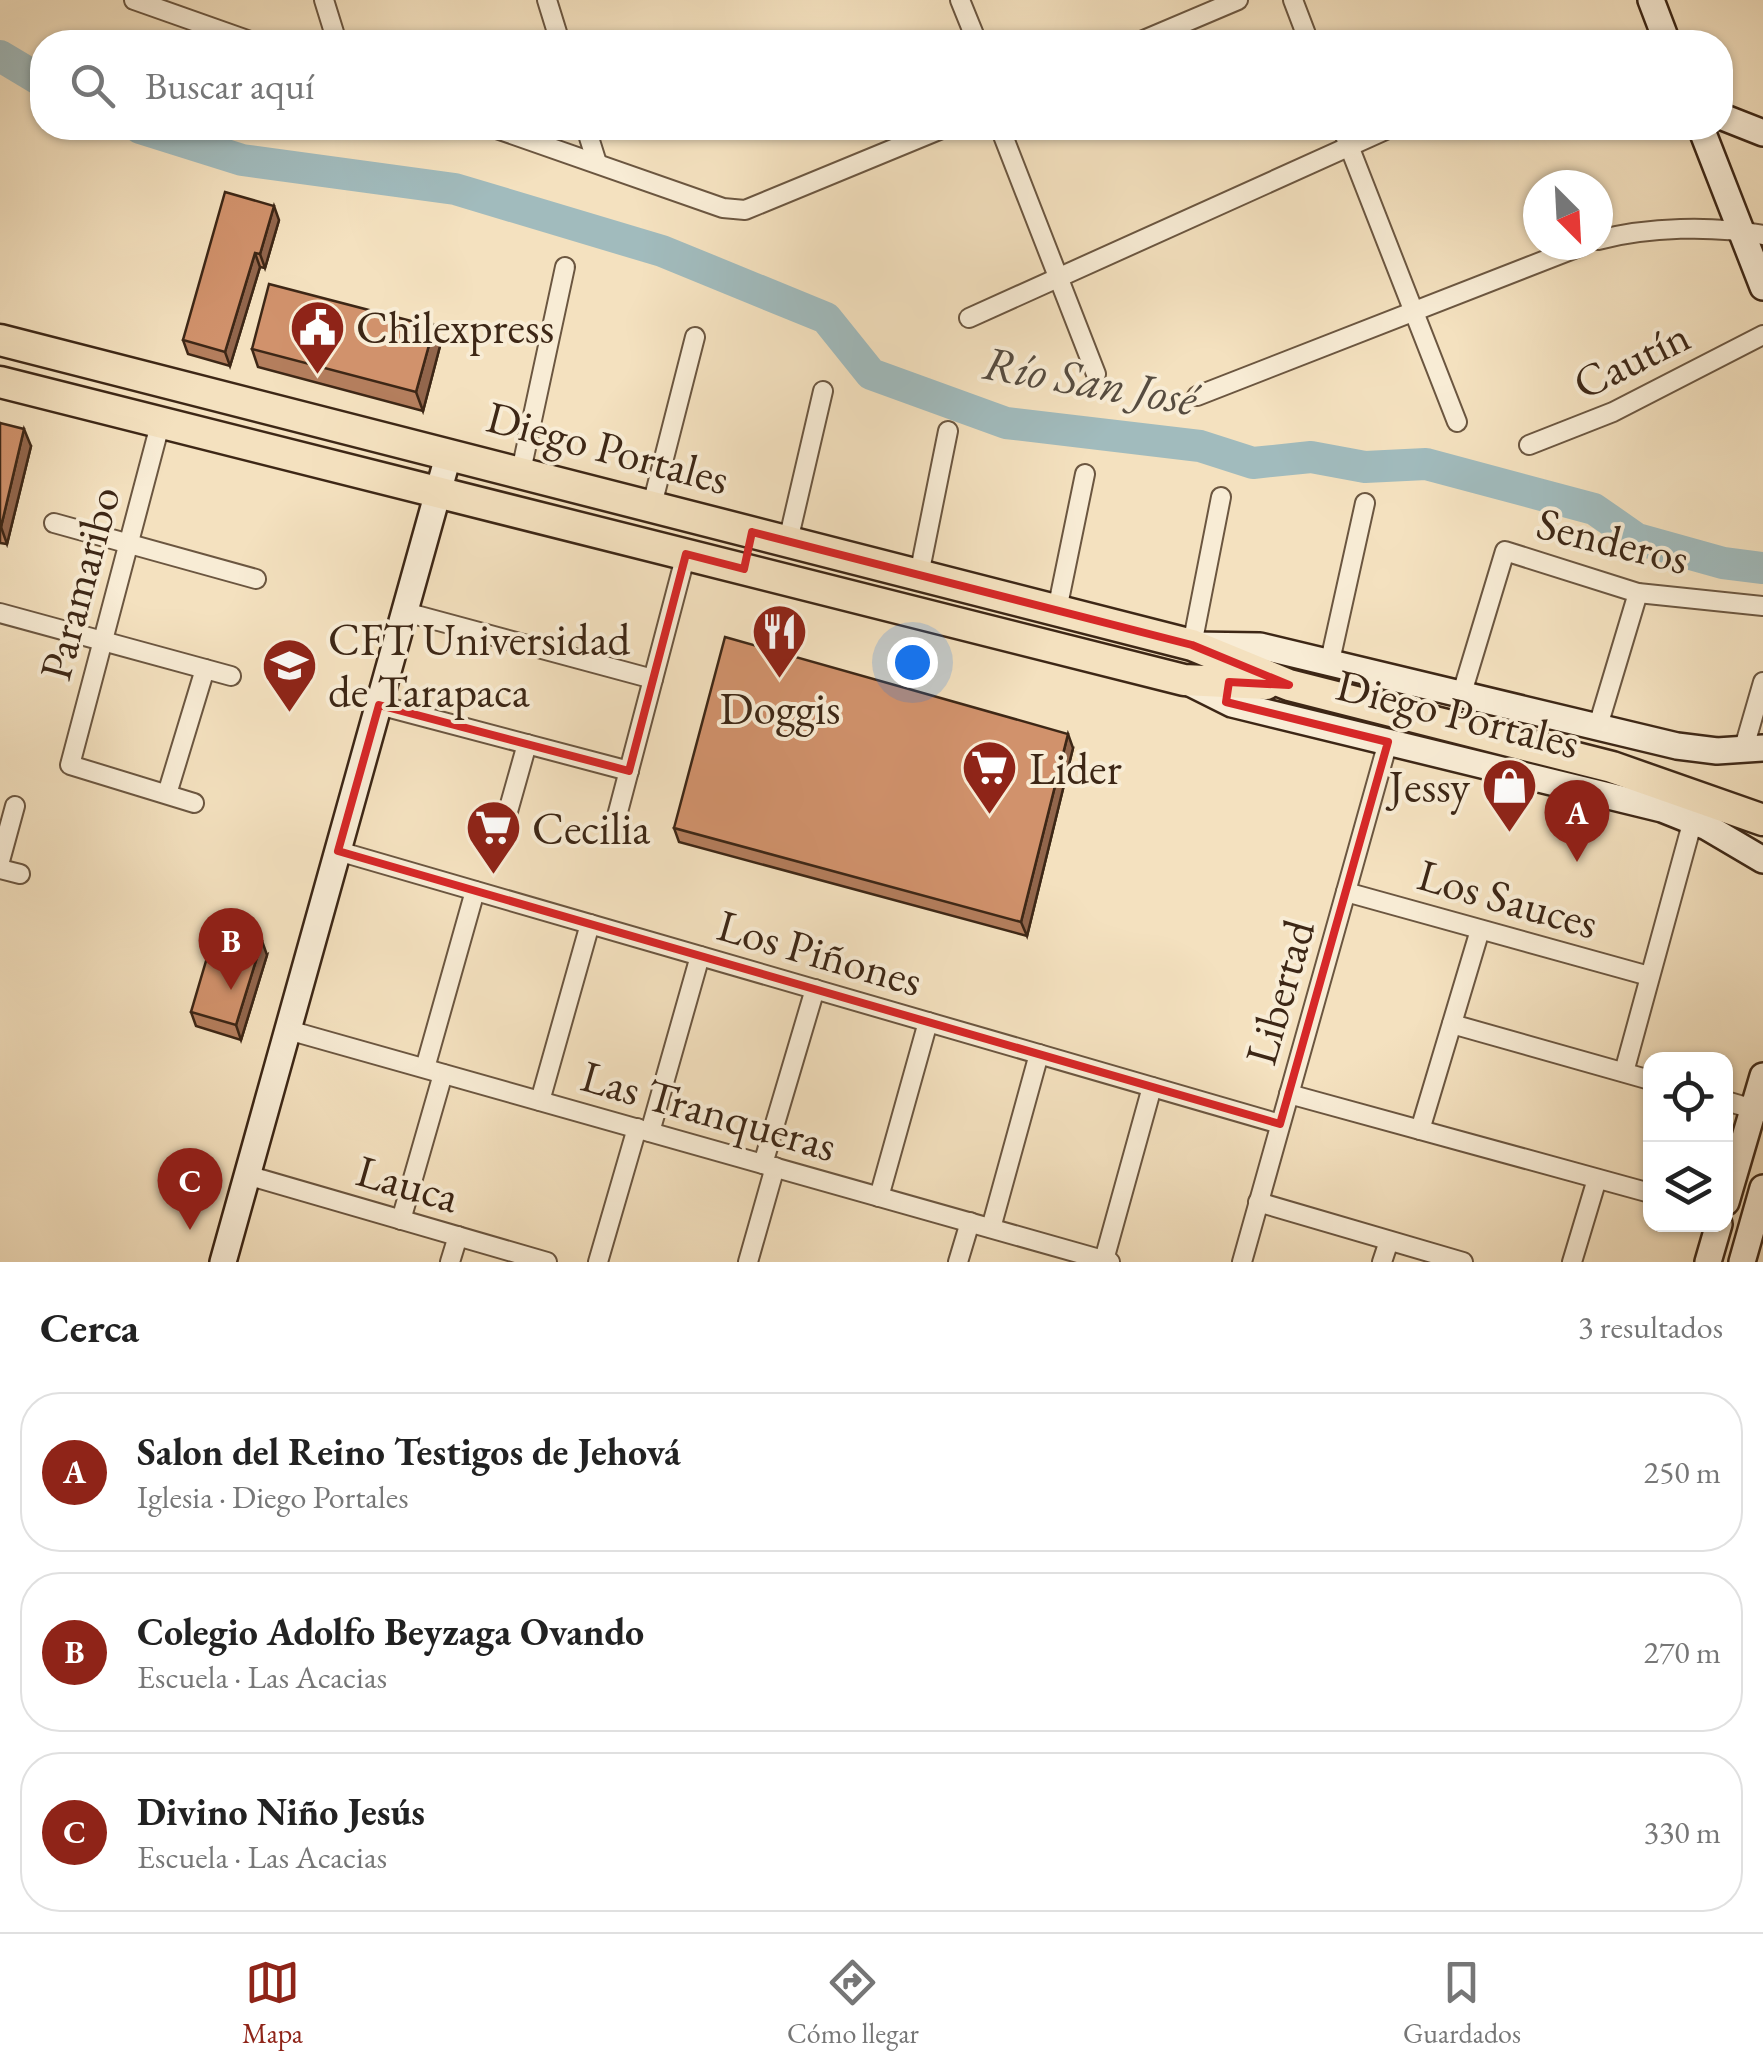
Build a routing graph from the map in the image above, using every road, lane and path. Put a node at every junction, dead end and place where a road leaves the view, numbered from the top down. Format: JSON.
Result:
{"nodes":[{"id":1,"x":134,"y":0,"type":"edge"},
{"id":2,"x":324,"y":0,"type":"edge"},
{"id":3,"x":546,"y":0,"type":"edge"},
{"id":4,"x":960,"y":0,"type":"edge"},
{"id":5,"x":1238,"y":0,"type":"edge"},
{"id":6,"x":1293,"y":0,"type":"edge"},
{"id":7,"x":1651,"y":0,"type":"edge"},
{"id":8,"x":219,"y":30,"type":"edge"},
{"id":9,"x":333,"y":30,"type":"edge"},
{"id":10,"x":556,"y":30,"type":"edge"},
{"id":11,"x":972,"y":30,"type":"edge"},
{"id":12,"x":1167,"y":30,"type":"edge"},
{"id":13,"x":1304,"y":30,"type":"edge"},
{"id":14,"x":1663,"y":30,"type":"edge"},
{"id":15,"x":1733,"y":121,"type":"edge"},
{"id":16,"x":1763,"y":133,"type":"edge"},
{"id":17,"x":529,"y":140,"type":"edge"},
{"id":18,"x":590,"y":140,"type":"edge"},
{"id":19,"x":916,"y":140,"type":"edge"},
{"id":20,"x":1005,"y":140,"type":"edge"},
{"id":21,"x":1347,"y":140,"type":"edge"},
{"id":22,"x":1363,"y":140,"type":"edge"},
{"id":23,"x":1706,"y":140,"type":"edge"},
{"id":24,"x":1350,"y":146,"type":"junction"},
{"id":25,"x":597,"y":163,"type":"junction"},
{"id":26,"x":1752,"y":233,"type":"edge"},
{"id":27,"x":1613,"y":238,"type":"edge"},
{"id":28,"x":1545,"y":260,"type":"edge"},
{"id":29,"x":564,"y":267,"type":"dead end"},
{"id":30,"x":1059,"y":278,"type":"junction"},
{"id":31,"x":1763,"y":287,"type":"edge"},
{"id":32,"x":1414,"y":310,"type":"junction"},
{"id":33,"x":969,"y":318,"type":"dead end"},
{"id":34,"x":1763,"y":334,"type":"edge"},
{"id":35,"x":694,"y":338,"type":"dead end"},
{"id":36,"x":0,"y":340,"type":"edge"},
{"id":37,"x":1096,"y":374,"type":"dead end"},
{"id":38,"x":0,"y":382,"type":"edge"},
{"id":39,"x":823,"y":391,"type":"dead end"},
{"id":40,"x":1197,"y":396,"type":"dead end"},
{"id":41,"x":161,"y":421,"type":"junction"},
{"id":42,"x":1457,"y":422,"type":"dead end"},
{"id":43,"x":948,"y":430,"type":"dead end"},
{"id":44,"x":1529,"y":445,"type":"dead end"},
{"id":45,"x":450,"y":453,"type":"junction"},
{"id":46,"x":521,"y":471,"type":"junction"},
{"id":47,"x":1085,"y":474,"type":"dead end"},
{"id":48,"x":438,"y":492,"type":"junction"},
{"id":49,"x":1222,"y":497,"type":"dead end"},
{"id":50,"x":1365,"y":503,"type":"dead end"},
{"id":51,"x":652,"y":505,"type":"junction"},
{"id":52,"x":54,"y":524,"type":"dead end"},
{"id":53,"x":752,"y":532,"type":"junction"},
{"id":54,"x":788,"y":541,"type":"junction"},
{"id":55,"x":126,"y":544,"type":"junction"},
{"id":56,"x":686,"y":554,"type":"junction"},
{"id":57,"x":744,"y":569,"type":"junction"},
{"id":58,"x":919,"y":575,"type":"junction"},
{"id":59,"x":256,"y":579,"type":"dead end"},
{"id":60,"x":1638,"y":593,"type":"junction"},
{"id":61,"x":1763,"y":606,"type":"edge"},
{"id":62,"x":1057,"y":610,"type":"junction"},
{"id":63,"x":405,"y":612,"type":"junction"},
{"id":64,"x":0,"y":613,"type":"edge"},
{"id":65,"x":101,"y":642,"type":"junction"},
{"id":66,"x":1192,"y":645,"type":"junction"},
{"id":67,"x":1330,"y":661,"type":"junction"},
{"id":68,"x":205,"y":668,"type":"junction"},
{"id":69,"x":231,"y":676,"type":"dead end"},
{"id":70,"x":653,"y":678,"type":"junction"},
{"id":71,"x":1184,"y":680,"type":"junction"},
{"id":72,"x":1763,"y":682,"type":"edge"},
{"id":73,"x":1289,"y":684,"type":"junction"},
{"id":74,"x":1462,"y":692,"type":"junction"},
{"id":75,"x":379,"y":706,"type":"junction"},
{"id":76,"x":1598,"y":726,"type":"junction"},
{"id":77,"x":1388,"y":742,"type":"junction"},
{"id":78,"x":527,"y":744,"type":"junction"},
{"id":79,"x":1753,"y":749,"type":"edge"},
{"id":80,"x":629,"y":771,"type":"junction"},
{"id":81,"x":167,"y":794,"type":"junction"},
{"id":82,"x":194,"y":803,"type":"dead end"},
{"id":83,"x":16,"y":806,"type":"dead end"},
{"id":84,"x":1763,"y":819,"type":"edge"},
{"id":85,"x":1693,"y":820,"type":"junction"},
{"id":86,"x":506,"y":822,"type":"dead end"},
{"id":87,"x":613,"y":831,"type":"dead end"},
{"id":88,"x":338,"y":851,"type":"junction"},
{"id":89,"x":1763,"y":860,"type":"edge"},
{"id":90,"x":0,"y":865,"type":"edge"},
{"id":91,"x":20,"y":874,"type":"dead end"},
{"id":92,"x":475,"y":891,"type":"junction"},
{"id":93,"x":1346,"y":892,"type":"junction"},
{"id":94,"x":590,"y":924,"type":"junction"},
{"id":95,"x":1480,"y":930,"type":"junction"},
{"id":96,"x":700,"y":956,"type":"junction"},
{"id":97,"x":1650,"y":976,"type":"junction"},
{"id":98,"x":814,"y":989,"type":"junction"},
{"id":99,"x":928,"y":1022,"type":"junction"},
{"id":100,"x":1452,"y":1024,"type":"junction"},
{"id":101,"x":288,"y":1030,"type":"junction"},
{"id":102,"x":1039,"y":1054,"type":"junction"},
{"id":103,"x":434,"y":1071,"type":"junction"},
{"id":104,"x":1624,"y":1072,"type":"junction"},
{"id":105,"x":1763,"y":1076,"type":"edge"},
{"id":106,"x":1643,"y":1078,"type":"edge"},
{"id":107,"x":1152,"y":1087,"type":"junction"},
{"id":108,"x":1289,"y":1094,"type":"junction"},
{"id":109,"x":540,"y":1101,"type":"junction"},
{"id":110,"x":1733,"y":1104,"type":"edge"},
{"id":111,"x":1758,"y":1110,"type":"edge"},
{"id":112,"x":1280,"y":1124,"type":"junction"},
{"id":113,"x":643,"y":1130,"type":"junction"},
{"id":114,"x":1420,"y":1130,"type":"junction"},
{"id":115,"x":769,"y":1166,"type":"junction"},
{"id":116,"x":248,"y":1175,"type":"junction"},
{"id":117,"x":1597,"y":1178,"type":"junction"},
{"id":118,"x":1733,"y":1182,"type":"edge"},
{"id":119,"x":1763,"y":1188,"type":"edge"},
{"id":120,"x":1643,"y":1192,"type":"edge"},
{"id":121,"x":879,"y":1197,"type":"junction"},
{"id":122,"x":1258,"y":1202,"type":"junction"},
{"id":123,"x":402,"y":1220,"type":"junction"},
{"id":124,"x":970,"y":1222,"type":"junction"},
{"id":125,"x":991,"y":1228,"type":"junction"},
{"id":126,"x":1717,"y":1232,"type":"edge"},
{"id":127,"x":458,"y":1236,"type":"junction"},
{"id":128,"x":1389,"y":1241,"type":"junction"},
{"id":129,"x":1107,"y":1261,"type":"edge"},
{"id":130,"x":223,"y":1262,"type":"edge"},
{"id":131,"x":450,"y":1262,"type":"edge"},
{"id":132,"x":547,"y":1262,"type":"edge"},
{"id":133,"x":598,"y":1262,"type":"edge"},
{"id":134,"x":748,"y":1262,"type":"edge"},
{"id":135,"x":958,"y":1262,"type":"edge"},
{"id":136,"x":1242,"y":1262,"type":"edge"},
{"id":137,"x":1382,"y":1262,"type":"edge"},
{"id":138,"x":1464,"y":1262,"type":"edge"},
{"id":139,"x":1572,"y":1262,"type":"edge"},
{"id":140,"x":1708,"y":1262,"type":"edge"},
{"id":141,"x":1742,"y":1262,"type":"edge"}],
"edges":[{"from":1,"to":8,"type":"street"},
{"from":2,"to":9,"type":"street"},
{"from":3,"to":10,"type":"street"},
{"from":4,"to":11,"type":"street"},
{"from":5,"to":12,"type":"street"},
{"from":6,"to":13,"type":"street"},
{"from":7,"to":14,"type":"street"},
{"from":15,"to":16,"type":"street"},
{"from":17,"to":25,"type":"street"},
{"from":18,"to":25,"type":"street"},
{"from":19,"to":25,"type":"street"},
{"from":20,"to":30,"type":"street"},
{"from":21,"to":24,"type":"street"},
{"from":22,"to":24,"type":"street"},
{"from":23,"to":26,"type":"street"},
{"from":24,"to":30,"type":"street"},
{"from":24,"to":32,"type":"street"},
{"from":26,"to":27,"type":"street"},
{"from":26,"to":31,"type":"street"},
{"from":28,"to":32,"type":"street"},
{"from":29,"to":46,"type":"street"},
{"from":30,"to":33,"type":"street"},
{"from":30,"to":37,"type":"street"},
{"from":32,"to":40,"type":"street"},
{"from":32,"to":42,"type":"street"},
{"from":34,"to":44,"type":"street","name":"Cautín"},
{"from":35,"to":51,"type":"street"},
{"from":36,"to":45,"type":"main road","name":"Diego Portales"},
{"from":38,"to":41,"type":"main road","name":"Diego Portales"},
{"from":39,"to":54,"type":"street"},
{"from":41,"to":48,"type":"main road","name":"Diego Portales"},
{"from":41,"to":55,"type":"street","name":"Paramaribo"},
{"from":43,"to":58,"type":"street"},
{"from":45,"to":46,"type":"main road","name":"Diego Portales"},
{"from":45,"to":48,"type":"street"},
{"from":46,"to":51,"type":"main road","name":"Diego Portales"},
{"from":47,"to":62,"type":"street"},
{"from":48,"to":56,"type":"main road","name":"Diego Portales"},
{"from":48,"to":63,"type":"street"},
{"from":49,"to":66,"type":"street"},
{"from":50,"to":67,"type":"street"},
{"from":51,"to":53,"type":"main road","name":"Diego Portales"},
{"from":52,"to":55,"type":"street"},
{"from":53,"to":54,"type":"main road","name":"Diego Portales"},
{"from":53,"to":57,"type":"main road"},
{"from":54,"to":58,"type":"main road","name":"Diego Portales"},
{"from":55,"to":59,"type":"street"},
{"from":55,"to":65,"type":"street","name":"Paramaribo"},
{"from":56,"to":57,"type":"main road","name":"Diego Portales"},
{"from":56,"to":70,"type":"street"},
{"from":57,"to":71,"type":"main road","name":"Diego Portales"},
{"from":58,"to":62,"type":"main road","name":"Diego Portales"},
{"from":60,"to":61,"type":"street","name":"Senderos"},
{"from":60,"to":74,"type":"street","name":"Senderos"},
{"from":60,"to":76,"type":"street"},
{"from":62,"to":66,"type":"main road","name":"Diego Portales"},
{"from":63,"to":70,"type":"street"},
{"from":63,"to":75,"type":"street"},
{"from":64,"to":65,"type":"street"},
{"from":65,"to":68,"type":"street"},
{"from":65,"to":81,"type":"street","name":"Paramaribo"},
{"from":66,"to":67,"type":"street","name":"Diego Portales"},
{"from":66,"to":73,"type":"main road","name":"Diego Portales"},
{"from":67,"to":74,"type":"street","name":"Diego Portales"},
{"from":68,"to":69,"type":"street"},
{"from":68,"to":81,"type":"street"},
{"from":70,"to":80,"type":"street"},
{"from":71,"to":73,"type":"main road","name":"Diego Portales"},
{"from":71,"to":77,"type":"street","name":"Diego Portales"},
{"from":72,"to":79,"type":"street"},
{"from":73,"to":84,"type":"main road","name":"Diego Portales"},
{"from":74,"to":76,"type":"street","name":"Diego Portales"},
{"from":75,"to":78,"type":"street"},
{"from":75,"to":88,"type":"street"},
{"from":76,"to":79,"type":"street","name":"Diego Portales"},
{"from":77,"to":85,"type":"street","name":"Diego Portales"},
{"from":77,"to":93,"type":"street","name":"Libertad"},
{"from":78,"to":80,"type":"street"},
{"from":78,"to":86,"type":"street"},
{"from":80,"to":87,"type":"street"},
{"from":81,"to":82,"type":"street"},
{"from":83,"to":90,"type":"street"},
{"from":85,"to":89,"type":"street","name":"Diego Portales"},
{"from":85,"to":97,"type":"street"},
{"from":88,"to":92,"type":"street","name":"Los Piñones"},
{"from":88,"to":101,"type":"street"},
{"from":90,"to":91,"type":"street"},
{"from":92,"to":94,"type":"street","name":"Los Piñones"},
{"from":92,"to":103,"type":"street"},
{"from":93,"to":95,"type":"street","name":"Los Sauces"},
{"from":93,"to":108,"type":"street","name":"Libertad"},
{"from":94,"to":96,"type":"street","name":"Los Piñones"},
{"from":94,"to":109,"type":"street"},
{"from":95,"to":97,"type":"street","name":"Los Sauces"},
{"from":95,"to":100,"type":"street"},
{"from":96,"to":98,"type":"street","name":"Los Piñones"},
{"from":96,"to":113,"type":"street"},
{"from":97,"to":104,"type":"street"},
{"from":98,"to":99,"type":"street","name":"Los Piñones"},
{"from":98,"to":115,"type":"street"},
{"from":99,"to":102,"type":"street","name":"Los Piñones"},
{"from":99,"to":121,"type":"street"},
{"from":100,"to":104,"type":"street"},
{"from":100,"to":114,"type":"street"},
{"from":101,"to":103,"type":"street","name":"Las Tranqueras"},
{"from":101,"to":116,"type":"street"},
{"from":102,"to":107,"type":"street","name":"Los Piñones"},
{"from":102,"to":125,"type":"street"},
{"from":103,"to":109,"type":"street","name":"Las Tranqueras"},
{"from":103,"to":123,"type":"street"},
{"from":104,"to":106,"type":"street"},
{"from":105,"to":111,"type":"street"},
{"from":107,"to":112,"type":"street","name":"Los Piñones"},
{"from":107,"to":129,"type":"street"},
{"from":108,"to":112,"type":"street","name":"Libertad"},
{"from":108,"to":114,"type":"street"},
{"from":109,"to":113,"type":"street","name":"Las Tranqueras"},
{"from":110,"to":111,"type":"street"},
{"from":111,"to":118,"type":"street"},
{"from":112,"to":122,"type":"street","name":"Libertad"},
{"from":113,"to":115,"type":"street","name":"Las Tranqueras"},
{"from":113,"to":133,"type":"street"},
{"from":114,"to":117,"type":"street"},
{"from":115,"to":121,"type":"street","name":"Las Tranqueras"},
{"from":115,"to":134,"type":"street"},
{"from":116,"to":123,"type":"street","name":"Lauca"},
{"from":116,"to":130,"type":"street"},
{"from":117,"to":120,"type":"street"},
{"from":117,"to":139,"type":"street"},
{"from":119,"to":141,"type":"street"},
{"from":121,"to":124,"type":"street","name":"Las Tranqueras"},
{"from":122,"to":128,"type":"street"},
{"from":122,"to":136,"type":"street","name":"Libertad"},
{"from":123,"to":127,"type":"street","name":"Lauca"},
{"from":124,"to":125,"type":"street","name":"Las Tranqueras"},
{"from":124,"to":135,"type":"street"},
{"from":125,"to":129,"type":"street","name":"Las Tranqueras"},
{"from":126,"to":140,"type":"street"},
{"from":127,"to":131,"type":"street"},
{"from":127,"to":132,"type":"street","name":"Lauca"},
{"from":128,"to":137,"type":"street"},
{"from":128,"to":138,"type":"street"}]}
